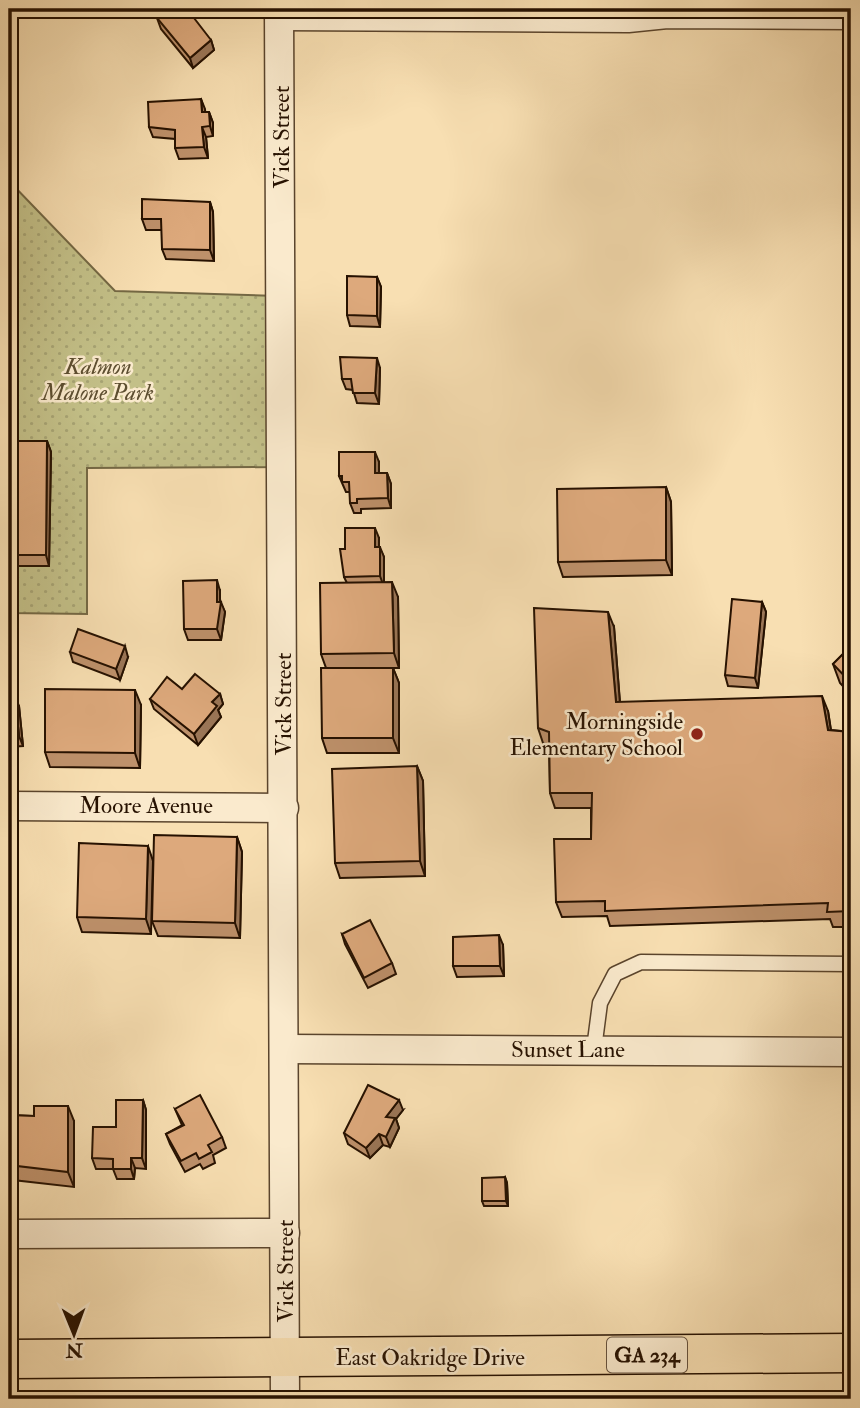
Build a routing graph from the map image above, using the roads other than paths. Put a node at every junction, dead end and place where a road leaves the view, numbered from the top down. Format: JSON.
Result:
{"nodes":[{"id":1,"x":667,"y":11,"type":"edge"},
{"id":2,"x":279,"y":12,"type":"edge"},
{"id":3,"x":851,"y":15,"type":"edge"},
{"id":4,"x":9,"y":806,"type":"edge"},
{"id":5,"x":284,"y":808,"type":"junction"},
{"id":6,"x":851,"y":964,"type":"edge"},
{"id":7,"x":285,"y":1049,"type":"junction"},
{"id":8,"x":594,"y":1049,"type":"junction"},
{"id":9,"x":851,"y":1052,"type":"edge"},
{"id":10,"x":285,"y":1233,"type":"junction"},
{"id":11,"x":9,"y":1234,"type":"edge"},
{"id":12,"x":851,"y":1353,"type":"edge"},
{"id":13,"x":285,"y":1357,"type":"junction"},
{"id":14,"x":9,"y":1359,"type":"edge"},
{"id":15,"x":285,"y":1399,"type":"edge"}],
"edges":[{"from":1,"to":2,"type":"street"},
{"from":1,"to":3,"type":"street"},
{"from":2,"to":5,"type":"street","name":"Vick Street"},
{"from":4,"to":5,"type":"street","name":"Moore Avenue"},
{"from":5,"to":7,"type":"street","name":"Vick Street"},
{"from":6,"to":8,"type":"lane"},
{"from":7,"to":8,"type":"street","name":"Sunset Lane"},
{"from":7,"to":10,"type":"street","name":"Vick Street"},
{"from":8,"to":9,"type":"street","name":"Sunset Lane"},
{"from":10,"to":11,"type":"street"},
{"from":10,"to":13,"type":"street","name":"Vick Street"},
{"from":12,"to":13,"type":"main road","name":"East Oakridge Drive","number":"GA 234"},
{"from":13,"to":14,"type":"main road","name":"East Oakridge Drive","number":"GA 234"},
{"from":13,"to":15,"type":"street","name":"Vick Street"}]}
